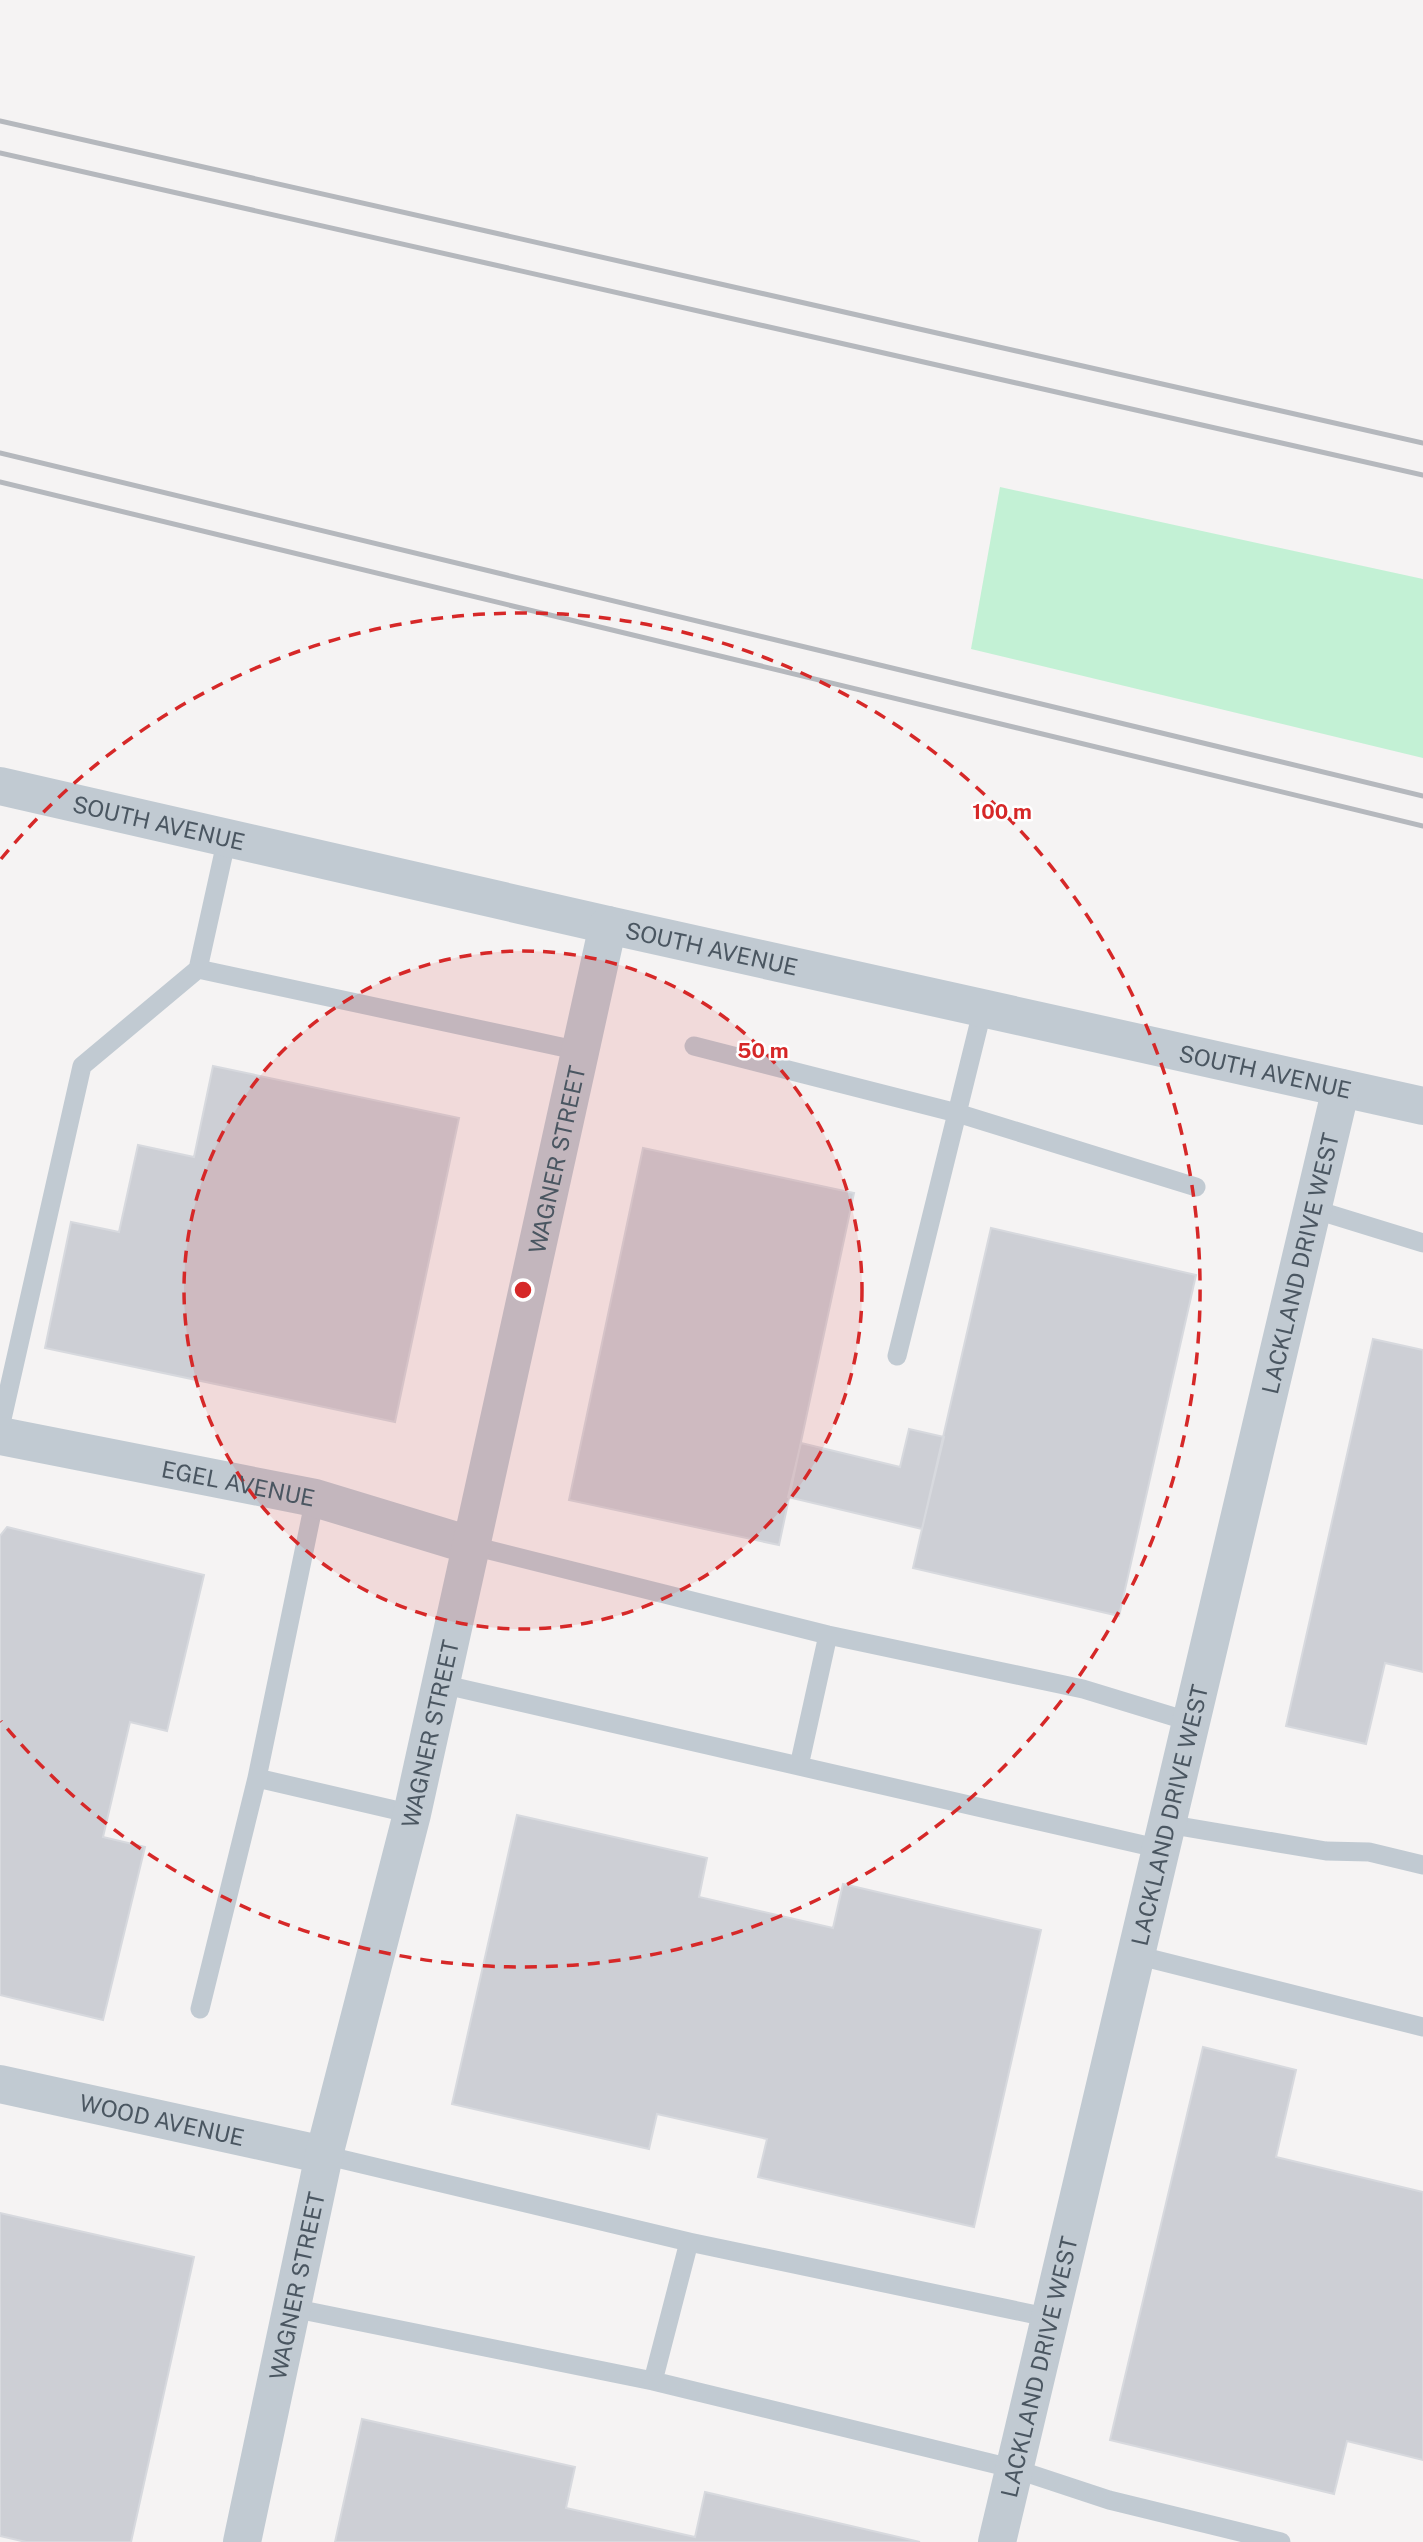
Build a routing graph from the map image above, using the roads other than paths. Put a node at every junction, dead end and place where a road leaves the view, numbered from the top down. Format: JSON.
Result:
{"nodes":[{"id":1,"x":0,"y":786,"type":"edge"},
{"id":2,"x":228,"y":838,"type":"junction"},
{"id":3,"x":608,"y":926,"type":"junction"},
{"id":4,"x":198,"y":969,"type":"junction"},
{"id":5,"x":983,"y":1008,"type":"junction"},
{"id":6,"x":694,"y":1046,"type":"dead end"},
{"id":7,"x":580,"y":1051,"type":"junction"},
{"id":8,"x":1341,"y":1088,"type":"junction"},
{"id":9,"x":1423,"y":1106,"type":"edge"},
{"id":10,"x":957,"y":1113,"type":"junction"},
{"id":11,"x":1196,"y":1187,"type":"dead end"},
{"id":12,"x":1313,"y":1209,"type":"junction"},
{"id":13,"x":1423,"y":1243,"type":"edge"},
{"id":14,"x":897,"y":1356,"type":"dead end"},
{"id":15,"x":0,"y":1428,"type":"edge"},
{"id":16,"x":0,"y":1436,"type":"edge"},
{"id":17,"x":315,"y":1498,"type":"junction"},
{"id":18,"x":472,"y":1546,"type":"junction"},
{"id":19,"x":828,"y":1635,"type":"junction"},
{"id":20,"x":441,"y":1684,"type":"junction"},
{"id":21,"x":1191,"y":1722,"type":"junction"},
{"id":22,"x":799,"y":1766,"type":"junction"},
{"id":23,"x":257,"y":1778,"type":"junction"},
{"id":24,"x":412,"y":1814,"type":"junction"},
{"id":25,"x":1164,"y":1836,"type":"junction"},
{"id":26,"x":1423,"y":1865,"type":"edge"},
{"id":27,"x":1136,"y":1955,"type":"junction"},
{"id":28,"x":200,"y":2009,"type":"dead end"},
{"id":29,"x":1423,"y":2027,"type":"edge"},
{"id":30,"x":0,"y":2084,"type":"edge"},
{"id":31,"x":324,"y":2155,"type":"junction"},
{"id":32,"x":689,"y":2242,"type":"junction"},
{"id":33,"x":292,"y":2308,"type":"junction"},
{"id":34,"x":1051,"y":2318,"type":"junction"},
{"id":35,"x":653,"y":2381,"type":"junction"},
{"id":36,"x":1015,"y":2469,"type":"junction"},
{"id":37,"x":242,"y":2542,"type":"edge"},
{"id":38,"x":998,"y":2542,"type":"edge"},
{"id":39,"x":1281,"y":2542,"type":"edge"}],
"edges":[{"from":1,"to":2,"type":"street","name":"SOUTH AVENUE"},
{"from":2,"to":3,"type":"street","name":"SOUTH AVENUE"},
{"from":2,"to":4,"type":"lane"},
{"from":3,"to":5,"type":"street","name":"SOUTH AVENUE"},
{"from":3,"to":7,"type":"street","name":"WAGNER STREET"},
{"from":4,"to":7,"type":"lane"},
{"from":4,"to":15,"type":"lane"},
{"from":5,"to":8,"type":"street","name":"SOUTH AVENUE"},
{"from":5,"to":10,"type":"lane"},
{"from":6,"to":10,"type":"lane"},
{"from":7,"to":18,"type":"street","name":"WAGNER STREET"},
{"from":8,"to":9,"type":"street","name":"SOUTH AVENUE"},
{"from":8,"to":12,"type":"street","name":"LACKLAND DRIVE WEST"},
{"from":10,"to":11,"type":"lane"},
{"from":10,"to":14,"type":"lane"},
{"from":12,"to":13,"type":"lane"},
{"from":12,"to":21,"type":"street","name":"LACKLAND DRIVE WEST"},
{"from":16,"to":17,"type":"street","name":"EGEL AVENUE"},
{"from":17,"to":18,"type":"street","name":"EGEL AVENUE"},
{"from":17,"to":23,"type":"lane"},
{"from":18,"to":19,"type":"lane"},
{"from":18,"to":20,"type":"street","name":"WAGNER STREET"},
{"from":19,"to":21,"type":"lane"},
{"from":19,"to":22,"type":"lane"},
{"from":20,"to":22,"type":"lane"},
{"from":20,"to":24,"type":"street","name":"WAGNER STREET"},
{"from":21,"to":25,"type":"street","name":"LACKLAND DRIVE WEST"},
{"from":22,"to":25,"type":"lane"},
{"from":23,"to":24,"type":"lane"},
{"from":23,"to":28,"type":"lane"},
{"from":24,"to":31,"type":"street","name":"WAGNER STREET"},
{"from":25,"to":26,"type":"lane"},
{"from":25,"to":27,"type":"street","name":"LACKLAND DRIVE WEST"},
{"from":27,"to":29,"type":"lane"},
{"from":27,"to":34,"type":"street","name":"LACKLAND DRIVE WEST"},
{"from":30,"to":31,"type":"street","name":"WOOD AVENUE"},
{"from":31,"to":32,"type":"lane"},
{"from":31,"to":33,"type":"street","name":"WAGNER STREET"},
{"from":32,"to":34,"type":"lane"},
{"from":32,"to":35,"type":"lane"},
{"from":33,"to":35,"type":"lane"},
{"from":33,"to":37,"type":"street","name":"WAGNER STREET"},
{"from":34,"to":36,"type":"street","name":"LACKLAND DRIVE WEST"},
{"from":35,"to":36,"type":"lane"},
{"from":36,"to":38,"type":"street","name":"LACKLAND DRIVE WEST"},
{"from":36,"to":39,"type":"lane"}]}
